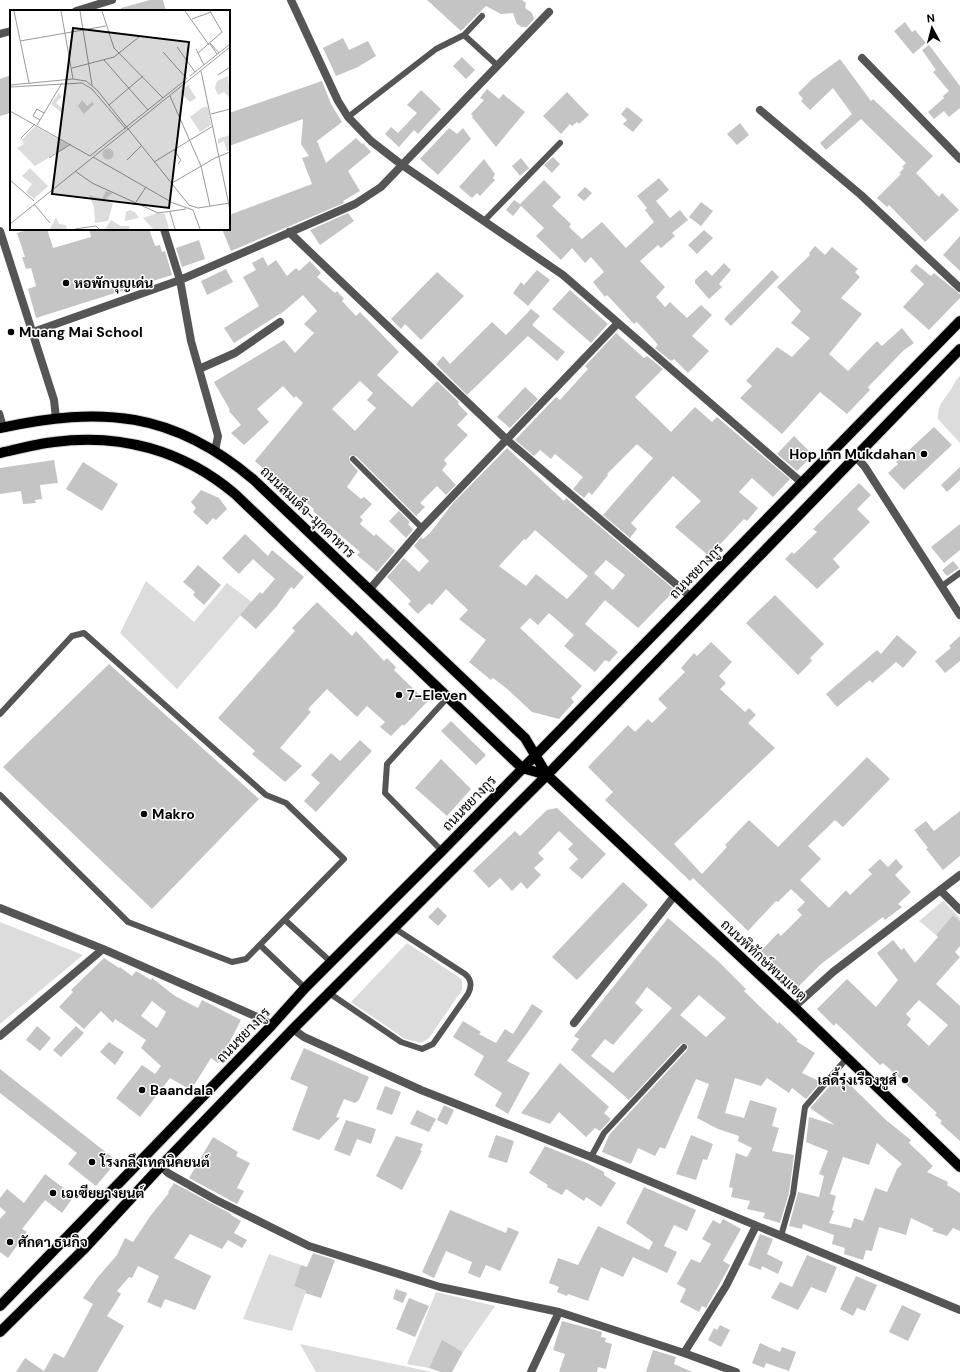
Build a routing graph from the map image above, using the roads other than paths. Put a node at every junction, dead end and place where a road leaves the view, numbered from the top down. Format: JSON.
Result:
{"nodes":[{"id":1,"x":112,"y":0,"type":"edge"},
{"id":2,"x":291,"y":0,"type":"edge"},
{"id":3,"x":94,"y":6,"type":"edge"},
{"id":4,"x":80,"y":10,"type":"edge"},
{"id":5,"x":549,"y":12,"type":"dead end"},
{"id":6,"x":482,"y":16,"type":"dead end"},
{"id":7,"x":10,"y":31,"type":"edge"},
{"id":8,"x":0,"y":34,"type":"edge"},
{"id":9,"x":464,"y":35,"type":"junction"},
{"id":10,"x":862,"y":58,"type":"dead end"},
{"id":11,"x":498,"y":66,"type":"junction"},
{"id":12,"x":760,"y":110,"type":"dead end"},
{"id":13,"x":348,"y":117,"type":"junction"},
{"id":14,"x":560,"y":143,"type":"dead end"},
{"id":15,"x":960,"y":159,"type":"edge"},
{"id":16,"x":402,"y":165,"type":"junction"},
{"id":17,"x":484,"y":220,"type":"junction"},
{"id":18,"x":164,"y":230,"type":"edge"},
{"id":19,"x":0,"y":231,"type":"edge"},
{"id":20,"x":289,"y":232,"type":"junction"},
{"id":21,"x":180,"y":280,"type":"junction"},
{"id":22,"x":960,"y":288,"type":"edge"},
{"id":23,"x":960,"y":321,"type":"edge"},
{"id":24,"x":280,"y":322,"type":"dead end"},
{"id":25,"x":618,"y":322,"type":"junction"},
{"id":26,"x":33,"y":332,"type":"junction"},
{"id":27,"x":960,"y":349,"type":"edge"},
{"id":28,"x":199,"y":369,"type":"junction"},
{"id":29,"x":0,"y":413,"type":"edge"},
{"id":30,"x":56,"y":418,"type":"junction"},
{"id":31,"x":2,"y":427,"type":"edge"},
{"id":32,"x":507,"y":440,"type":"junction"},
{"id":33,"x":215,"y":451,"type":"junction"},
{"id":34,"x":0,"y":453,"type":"edge"},
{"id":35,"x":856,"y":457,"type":"junction"},
{"id":36,"x":353,"y":459,"type":"dead end"},
{"id":37,"x":801,"y":482,"type":"junction"},
{"id":38,"x":422,"y":528,"type":"junction"},
{"id":39,"x":960,"y":573,"type":"edge"},
{"id":40,"x":942,"y":586,"type":"junction"},
{"id":41,"x":369,"y":590,"type":"junction"},
{"id":42,"x":691,"y":597,"type":"junction"},
{"id":43,"x":960,"y":615,"type":"edge"},
{"id":44,"x":448,"y":697,"type":"junction"},
{"id":45,"x":0,"y":714,"type":"edge"},
{"id":46,"x":536,"y":754,"type":"junction"},
{"id":47,"x":522,"y":768,"type":"junction"},
{"id":48,"x":547,"y":775,"type":"junction"},
{"id":49,"x":0,"y":795,"type":"edge"},
{"id":50,"x":442,"y":851,"type":"junction"},
{"id":51,"x":960,"y":875,"type":"edge"},
{"id":52,"x":940,"y":890,"type":"junction"},
{"id":53,"x":675,"y":895,"type":"junction"},
{"id":54,"x":0,"y":908,"type":"edge"},
{"id":55,"x":960,"y":910,"type":"edge"},
{"id":56,"x":285,"y":920,"type":"junction"},
{"id":57,"x":394,"y":928,"type":"junction"},
{"id":58,"x":260,"y":945,"type":"junction"},
{"id":59,"x":103,"y":949,"type":"junction"},
{"id":60,"x":331,"y":962,"type":"junction"},
{"id":61,"x":305,"y":988,"type":"junction"},
{"id":62,"x":329,"y":993,"type":"junction"},
{"id":63,"x":794,"y":1007,"type":"junction"},
{"id":64,"x":574,"y":1023,"type":"dead end"},
{"id":65,"x":271,"y":1026,"type":"junction"},
{"id":66,"x":293,"y":1029,"type":"junction"},
{"id":67,"x":0,"y":1036,"type":"edge"},
{"id":68,"x":684,"y":1047,"type":"dead end"},
{"id":69,"x":847,"y":1058,"type":"junction"},
{"id":70,"x":591,"y":1157,"type":"junction"},
{"id":71,"x":959,"y":1165,"type":"edge"},
{"id":72,"x":161,"y":1166,"type":"junction"},
{"id":73,"x":756,"y":1226,"type":"junction"},
{"id":74,"x":70,"y":1235,"type":"junction"},
{"id":75,"x":781,"y":1236,"type":"junction"},
{"id":76,"x":84,"y":1248,"type":"junction"},
{"id":77,"x":0,"y":1306,"type":"edge"},
{"id":78,"x":960,"y":1310,"type":"edge"},
{"id":79,"x":559,"y":1312,"type":"junction"},
{"id":80,"x":0,"y":1332,"type":"edge"},
{"id":81,"x":684,"y":1353,"type":"junction"},
{"id":82,"x":531,"y":1372,"type":"edge"},
{"id":83,"x":736,"y":1372,"type":"edge"}],
"edges":[{"from":1,"to":3,"type":"street"},
{"from":2,"to":13,"type":"street"},
{"from":3,"to":4,"type":"street"},
{"from":5,"to":11,"type":"street"},
{"from":6,"to":9,"type":"lane"},
{"from":7,"to":8,"type":"street"},
{"from":9,"to":11,"type":"lane"},
{"from":9,"to":13,"type":"lane"},
{"from":10,"to":15,"type":"street"},
{"from":11,"to":16,"type":"street"},
{"from":12,"to":22,"type":"street"},
{"from":13,"to":16,"type":"street"},
{"from":14,"to":17,"type":"lane"},
{"from":16,"to":17,"type":"street"},
{"from":16,"to":20,"type":"street"},
{"from":17,"to":25,"type":"street"},
{"from":18,"to":21,"type":"street"},
{"from":19,"to":26,"type":"street"},
{"from":20,"to":21,"type":"street"},
{"from":20,"to":32,"type":"street"},
{"from":21,"to":26,"type":"street"},
{"from":21,"to":28,"type":"street"},
{"from":23,"to":37,"type":"main road","name":"ถนนชยางกูร"},
{"from":24,"to":28,"type":"street"},
{"from":25,"to":32,"type":"street"},
{"from":25,"to":37,"type":"street"},
{"from":26,"to":30,"type":"street"},
{"from":27,"to":35,"type":"main road"},
{"from":28,"to":33,"type":"street"},
{"from":29,"to":31,"type":"lane"},
{"from":30,"to":31,"type":"main road","name":"ถนนสมเด็จ-มุกดาหาร"},
{"from":30,"to":33,"type":"main road","name":"ถนนสมเด็จ-มุกดาหาร"},
{"from":32,"to":38,"type":"street"},
{"from":32,"to":42,"type":"street"},
{"from":33,"to":41,"type":"main road","name":"ถนนสมเด็จ-มุกดาหาร"},
{"from":34,"to":44,"type":"main road"},
{"from":35,"to":40,"type":"street"},
{"from":35,"to":48,"type":"main road"},
{"from":36,"to":38,"type":"lane"},
{"from":37,"to":42,"type":"main road","name":"ถนนชยางกูร"},
{"from":38,"to":41,"type":"street"},
{"from":39,"to":40,"type":"lane"},
{"from":40,"to":43,"type":"street"},
{"from":41,"to":46,"type":"main road","name":"ถนนสมเด็จ-มุกดาหาร"},
{"from":42,"to":46,"type":"main road","name":"ถนนชยางกูร"},
{"from":44,"to":47,"type":"main road"},
{"from":44,"to":50,"type":"lane"},
{"from":45,"to":56,"type":"lane"},
{"from":46,"to":47,"type":"main road","name":"ถนนชยางกูร"},
{"from":46,"to":48,"type":"main road","name":"ถนนสมเด็จ-มุกดาหาร"},
{"from":47,"to":48,"type":"main road"},
{"from":47,"to":50,"type":"main road","name":"ถนนชยางกูร"},
{"from":48,"to":53,"type":"main road","name":"ถนนพิทักษ์พนมเขต"},
{"from":48,"to":57,"type":"main road"},
{"from":49,"to":58,"type":"lane"},
{"from":50,"to":60,"type":"main road","name":"ถนนชยางกูร"},
{"from":51,"to":52,"type":"street"},
{"from":52,"to":55,"type":"street"},
{"from":52,"to":63,"type":"street"},
{"from":53,"to":63,"type":"main road","name":"ถนนพิทักษ์พนมเขต"},
{"from":53,"to":64,"type":"street"},
{"from":54,"to":59,"type":"street"},
{"from":56,"to":58,"type":"lane"},
{"from":56,"to":60,"type":"lane"},
{"from":57,"to":62,"type":"main road"},
{"from":57,"to":62,"type":"lane"},
{"from":58,"to":61,"type":"lane"},
{"from":59,"to":65,"type":"street"},
{"from":59,"to":67,"type":"street"},
{"from":60,"to":61,"type":"main road","name":"ถนนชยางกูร"},
{"from":61,"to":65,"type":"main road","name":"ถนนชยางกูร"},
{"from":62,"to":66,"type":"main road"},
{"from":63,"to":69,"type":"main road","name":"ถนนพิทักษ์พนมเขต"},
{"from":65,"to":74,"type":"main road","name":"ถนนชยางกูร"},
{"from":66,"to":70,"type":"street"},
{"from":66,"to":72,"type":"main road"},
{"from":68,"to":70,"type":"lane"},
{"from":69,"to":71,"type":"main road","name":"ถนนพิทักษ์พนมเขต"},
{"from":69,"to":75,"type":"lane"},
{"from":70,"to":73,"type":"street"},
{"from":72,"to":76,"type":"main road"},
{"from":72,"to":79,"type":"street"},
{"from":73,"to":75,"type":"street"},
{"from":73,"to":81,"type":"street"},
{"from":74,"to":76,"type":"main road"},
{"from":74,"to":77,"type":"main road","name":"ถนนชยางกูร"},
{"from":75,"to":78,"type":"street"},
{"from":76,"to":80,"type":"main road"},
{"from":79,"to":81,"type":"street"},
{"from":79,"to":82,"type":"street"},
{"from":81,"to":83,"type":"street"}]}
